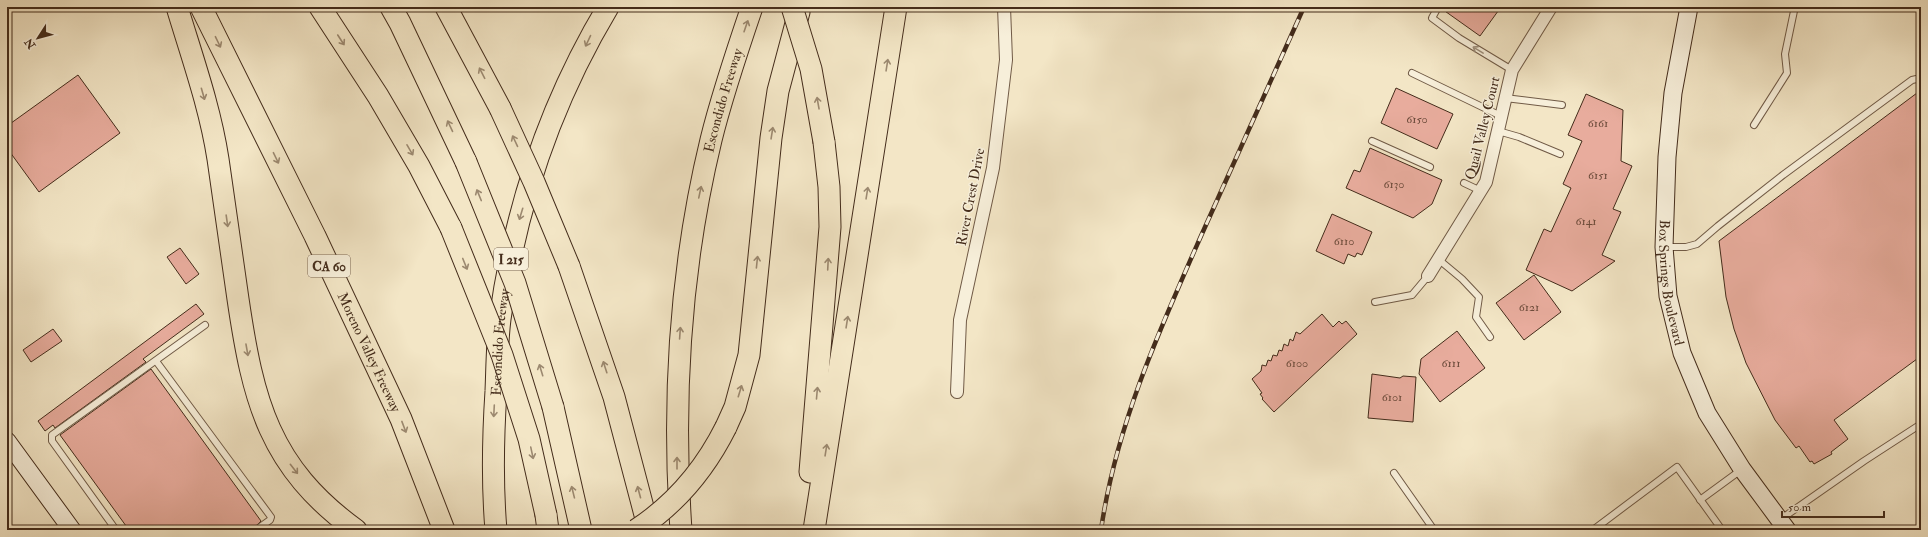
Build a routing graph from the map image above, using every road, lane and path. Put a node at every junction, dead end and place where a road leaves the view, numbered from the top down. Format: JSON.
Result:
{"nodes":[{"id":1,"x":177,"y":7,"type":"edge"},
{"id":2,"x":201,"y":7,"type":"edge"},
{"id":3,"x":320,"y":7,"type":"edge"},
{"id":4,"x":391,"y":7,"type":"edge"},
{"id":5,"x":446,"y":7,"type":"edge"},
{"id":6,"x":608,"y":7,"type":"edge"},
{"id":7,"x":752,"y":7,"type":"edge"},
{"id":8,"x":792,"y":7,"type":"edge"},
{"id":9,"x":801,"y":7,"type":"edge"},
{"id":10,"x":896,"y":7,"type":"edge"},
{"id":11,"x":1004,"y":7,"type":"edge"},
{"id":12,"x":1438,"y":7,"type":"edge"},
{"id":13,"x":1689,"y":7,"type":"edge"},
{"id":14,"x":1791,"y":7,"type":"edge"},
{"id":15,"x":1917,"y":7,"type":"edge"},
{"id":16,"x":1546,"y":9,"type":"edge"},
{"id":17,"x":1921,"y":12,"type":"edge"},
{"id":18,"x":1512,"y":70,"type":"junction"},
{"id":19,"x":1412,"y":73,"type":"dead end"},
{"id":20,"x":1921,"y":78,"type":"edge"},
{"id":21,"x":1505,"y":98,"type":"junction"},
{"id":22,"x":1562,"y":105,"type":"dead end"},
{"id":23,"x":1501,"y":116,"type":"junction"},
{"id":24,"x":1754,"y":125,"type":"dead end"},
{"id":25,"x":1498,"y":131,"type":"junction"},
{"id":26,"x":1372,"y":141,"type":"dead end"},
{"id":27,"x":1560,"y":154,"type":"dead end"},
{"id":28,"x":1430,"y":167,"type":"dead end"},
{"id":29,"x":1464,"y":183,"type":"dead end"},
{"id":30,"x":1481,"y":191,"type":"junction"},
{"id":31,"x":1664,"y":247,"type":"junction"},
{"id":32,"x":1438,"y":259,"type":"junction"},
{"id":33,"x":1428,"y":276,"type":"joint"},
{"id":34,"x":1375,"y":302,"type":"dead end"},
{"id":35,"x":204,"y":325,"type":"dead end"},
{"id":36,"x":1490,"y":337,"type":"dead end"},
{"id":37,"x":156,"y":361,"type":"junction"},
{"id":38,"x":958,"y":392,"type":"dead end"},
{"id":39,"x":1921,"y":424,"type":"edge"},
{"id":40,"x":7,"y":440,"type":"edge"},
{"id":41,"x":1742,"y":470,"type":"junction"},
{"id":42,"x":1394,"y":473,"type":"dead end"},
{"id":43,"x":1700,"y":500,"type":"junction"},
{"id":44,"x":547,"y":522,"type":"edge"},
{"id":45,"x":1783,"y":525,"type":"edge"},
{"id":46,"x":72,"y":530,"type":"edge"},
{"id":47,"x":116,"y":530,"type":"edge"},
{"id":48,"x":256,"y":530,"type":"edge"},
{"id":49,"x":356,"y":530,"type":"edge"},
{"id":50,"x":444,"y":530,"type":"edge"},
{"id":51,"x":496,"y":530,"type":"edge"},
{"id":52,"x":581,"y":530,"type":"edge"},
{"id":53,"x":636,"y":530,"type":"edge"},
{"id":54,"x":649,"y":530,"type":"edge"},
{"id":55,"x":681,"y":530,"type":"edge"},
{"id":56,"x":807,"y":530,"type":"edge"},
{"id":57,"x":814,"y":530,"type":"edge"},
{"id":58,"x":1434,"y":530,"type":"edge"},
{"id":59,"x":1593,"y":530,"type":"edge"},
{"id":60,"x":1722,"y":530,"type":"edge"}],
"edges":[{"from":1,"to":49,"type":"highway","one_way":true},
{"from":2,"to":50,"type":"highway","name":"Moreno Valley Freeway","number":"CA 60","one_way":true},
{"from":3,"to":44,"type":"highway","one_way":true,"bridge":true},
{"from":52,"to":4,"type":"highway","one_way":true,"bridge":true},
{"from":54,"to":5,"type":"highway","one_way":true,"bridge":true},
{"from":6,"to":51,"type":"highway","name":"Escondido Freeway","number":"I 215","one_way":true},
{"from":55,"to":7,"type":"highway","name":"Escondido Freeway","one_way":true},
{"from":56,"to":8,"type":"highway","one_way":true,"bridge":true},
{"from":53,"to":9,"type":"highway","one_way":true,"bridge":true},
{"from":57,"to":10,"type":"highway","one_way":true},
{"from":11,"to":38,"type":"street","name":"River Crest Drive"},
{"from":18,"to":12,"type":"lane","one_way":true},
{"from":13,"to":31,"type":"street","name":"Box Springs Boulevard"},
{"from":14,"to":24,"type":"lane"},
{"from":15,"to":17,"type":"lane"},
{"from":16,"to":18,"type":"street","name":"Quail Valley Court"},
{"from":18,"to":21,"type":"street","name":"Quail Valley Court"},
{"from":19,"to":23,"type":"lane"},
{"from":20,"to":31,"type":"lane"},
{"from":21,"to":22,"type":"lane"},
{"from":21,"to":23,"type":"street","name":"Quail Valley Court"},
{"from":23,"to":25,"type":"street","name":"Quail Valley Court"},
{"from":25,"to":27,"type":"lane"},
{"from":25,"to":30,"type":"street","name":"Quail Valley Court"},
{"from":26,"to":28,"type":"lane"},
{"from":29,"to":30,"type":"lane"},
{"from":30,"to":32,"type":"street","name":"Quail Valley Court"},
{"from":31,"to":41,"type":"street","name":"Box Springs Boulevard"},
{"from":32,"to":33,"type":"street","name":"Quail Valley Court"},
{"from":32,"to":36,"type":"lane"},
{"from":33,"to":34,"type":"lane"},
{"from":35,"to":37,"type":"lane"},
{"from":37,"to":47,"type":"lane"},
{"from":37,"to":48,"type":"lane"},
{"from":39,"to":45,"type":"lane"},
{"from":40,"to":46,"type":"street"},
{"from":41,"to":43,"type":"lane"},
{"from":41,"to":45,"type":"street","name":"Box Springs Boulevard"},
{"from":42,"to":58,"type":"lane"},
{"from":43,"to":59,"type":"lane"},
{"from":43,"to":60,"type":"lane"}]}
